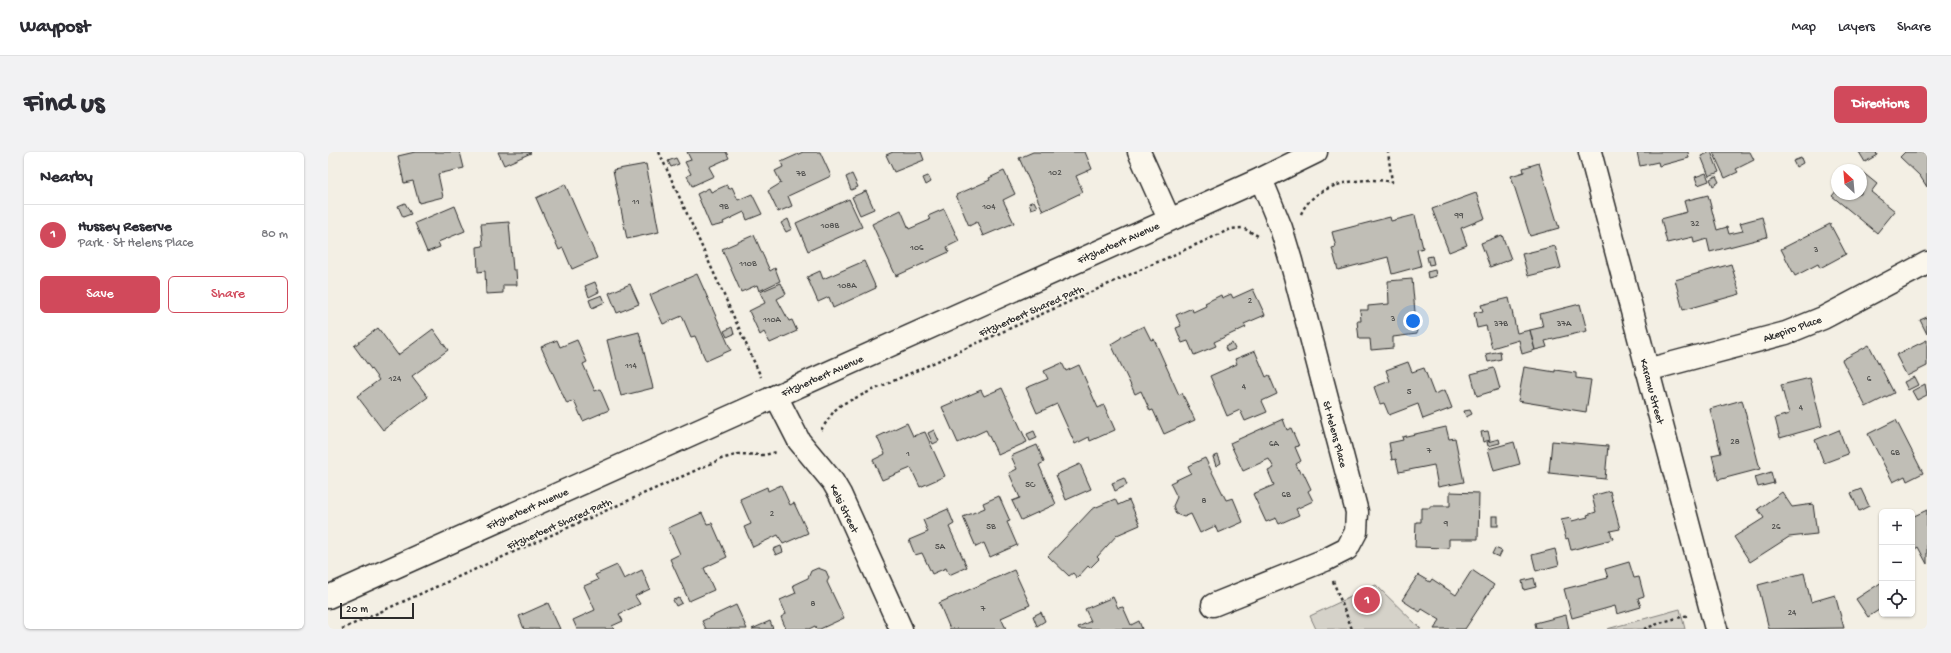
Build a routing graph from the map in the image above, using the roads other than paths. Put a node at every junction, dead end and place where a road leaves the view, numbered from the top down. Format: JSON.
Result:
{"nodes":[{"id":1,"x":1139,"y":152,"type":"edge"},
{"id":2,"x":1316,"y":152,"type":"edge"},
{"id":3,"x":1590,"y":152,"type":"edge"},
{"id":4,"x":1261,"y":179,"type":"junction"},
{"id":5,"x":1169,"y":220,"type":"junction"},
{"id":6,"x":1927,"y":263,"type":"edge"},
{"id":7,"x":1647,"y":370,"type":"junction"},
{"id":8,"x":773,"y":397,"type":"junction"},
{"id":9,"x":328,"y":597,"type":"edge"},
{"id":10,"x":1213,"y":605,"type":"dead end"},
{"id":11,"x":1714,"y":620,"type":"edge"},
{"id":12,"x":901,"y":629,"type":"edge"}],
"edges":[{"from":1,"to":5,"type":"street"},
{"from":2,"to":4,"type":"street","name":"Fitzherbert Avenue"},
{"from":3,"to":7,"type":"street","name":"Karamu Street"},
{"from":4,"to":5,"type":"street","name":"Fitzherbert Avenue"},
{"from":4,"to":10,"type":"street","name":"St Helens Place"},
{"from":5,"to":8,"type":"street","name":"Fitzherbert Avenue"},
{"from":6,"to":7,"type":"street","name":"Akepiro Place"},
{"from":7,"to":11,"type":"street","name":"Karamu Street"},
{"from":8,"to":9,"type":"street","name":"Fitzherbert Avenue"},
{"from":8,"to":12,"type":"street","name":"Kelsi Street"}]}
